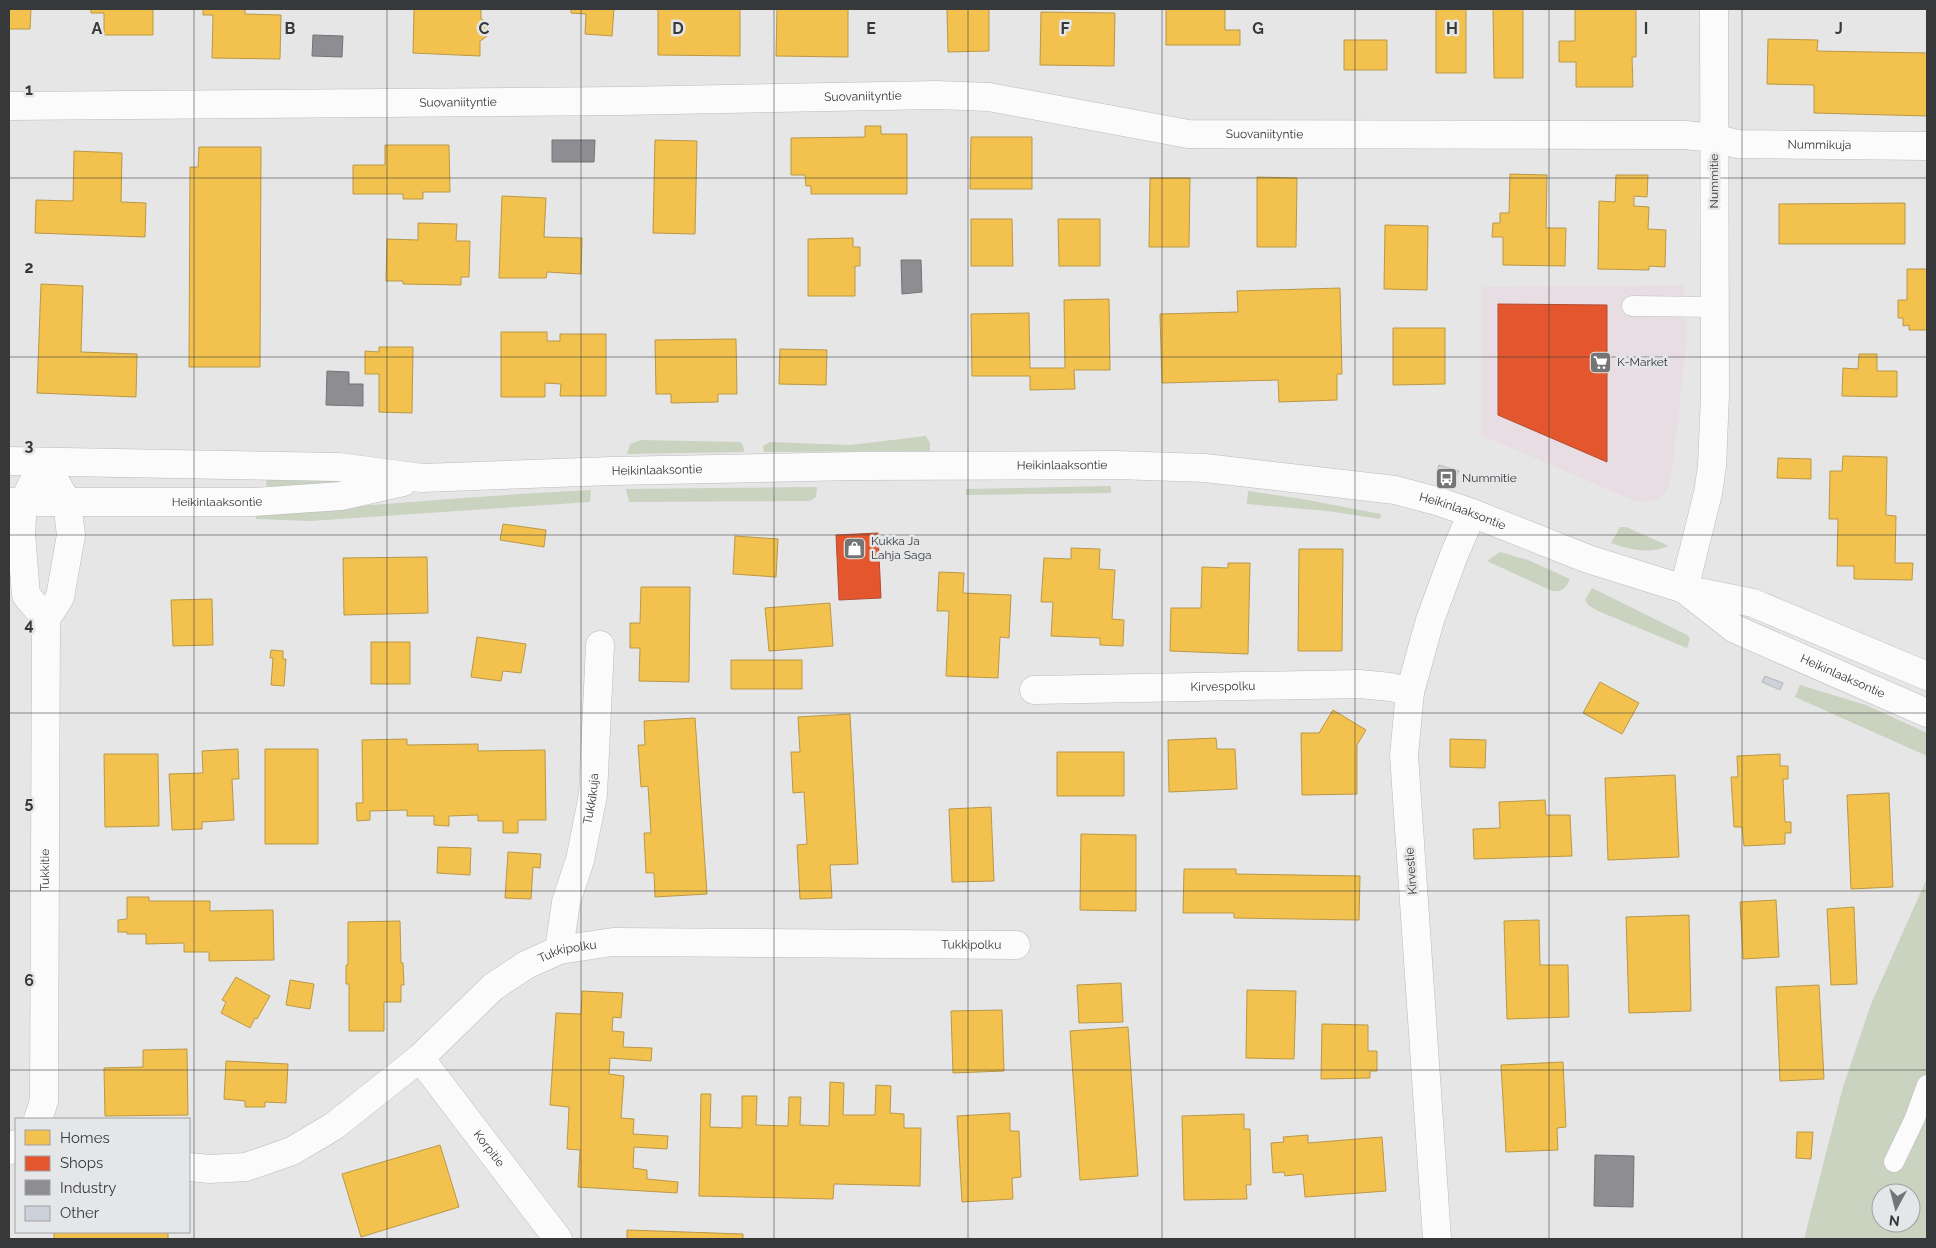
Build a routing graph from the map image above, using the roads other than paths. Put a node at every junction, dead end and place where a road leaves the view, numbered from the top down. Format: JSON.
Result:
{"nodes":[{"id":1,"x":1714,"y":9,"type":"edge"},
{"id":2,"x":9,"y":106,"type":"edge"},
{"id":3,"x":1714,"y":138,"type":"junction"},
{"id":4,"x":1927,"y":146,"type":"edge"},
{"id":5,"x":1632,"y":306,"type":"dead end"},
{"id":6,"x":1714,"y":308,"type":"junction"},
{"id":7,"x":9,"y":461,"type":"edge"},
{"id":8,"x":44,"y":462,"type":"junction"},
{"id":9,"x":422,"y":478,"type":"junction"},
{"id":10,"x":16,"y":502,"type":"edge"},
{"id":11,"x":67,"y":502,"type":"junction"},
{"id":12,"x":1472,"y":513,"type":"junction"},
{"id":13,"x":1684,"y":589,"type":"junction"},
{"id":14,"x":46,"y":619,"type":"junction"},
{"id":15,"x":600,"y":645,"type":"dead end"},
{"id":16,"x":1927,"y":676,"type":"edge"},
{"id":17,"x":1034,"y":690,"type":"dead end"},
{"id":18,"x":1410,"y":692,"type":"junction"},
{"id":19,"x":1927,"y":713,"type":"edge"},
{"id":20,"x":1016,"y":945,"type":"dead end"},
{"id":21,"x":560,"y":950,"type":"junction"},
{"id":22,"x":420,"y":1058,"type":"junction"},
{"id":23,"x":1927,"y":1085,"type":"edge"},
{"id":24,"x":38,"y":1118,"type":"edge"},
{"id":25,"x":1894,"y":1162,"type":"dead end"},
{"id":26,"x":190,"y":1167,"type":"edge"},
{"id":27,"x":558,"y":1239,"type":"edge"},
{"id":28,"x":1437,"y":1239,"type":"edge"}],
"edges":[{"from":1,"to":3,"type":"street","name":"Nummitie"},
{"from":2,"to":3,"type":"street","name":"Suovaniityntie"},
{"from":3,"to":4,"type":"street","name":"Nummikuja"},
{"from":3,"to":6,"type":"street","name":"Nummitie"},
{"from":5,"to":6,"type":"lane"},
{"from":6,"to":13,"type":"street","name":"Nummitie"},
{"from":7,"to":8,"type":"street","name":"Heikinlaaksontie"},
{"from":8,"to":9,"type":"street","name":"Heikinlaaksontie"},
{"from":8,"to":10,"type":"street"},
{"from":8,"to":11,"type":"street"},
{"from":9,"to":11,"type":"street","name":"Heikinlaaksontie"},
{"from":9,"to":12,"type":"street","name":"Heikinlaaksontie"},
{"from":10,"to":11,"type":"street","name":"Heikinlaaksontie"},
{"from":10,"to":14,"type":"street"},
{"from":11,"to":14,"type":"street"},
{"from":12,"to":13,"type":"street","name":"Heikinlaaksontie"},
{"from":12,"to":18,"type":"street","name":"Kirvestie"},
{"from":13,"to":16,"type":"street","name":"Heikinlaaksontie"},
{"from":13,"to":19,"type":"street","name":"Heikinlaaksontie"},
{"from":14,"to":24,"type":"street","name":"Tukkitie"},
{"from":15,"to":21,"type":"street","name":"Tukkikuja"},
{"from":17,"to":18,"type":"street","name":"Kirvespolku"},
{"from":18,"to":28,"type":"street","name":"Kirvestie"},
{"from":20,"to":21,"type":"street","name":"Tukkipolku"},
{"from":21,"to":22,"type":"street","name":"Tukkipolku"},
{"from":22,"to":26,"type":"street","name":"Tukkipolku"},
{"from":22,"to":27,"type":"street","name":"Korpitie"},
{"from":23,"to":25,"type":"lane"}]}
